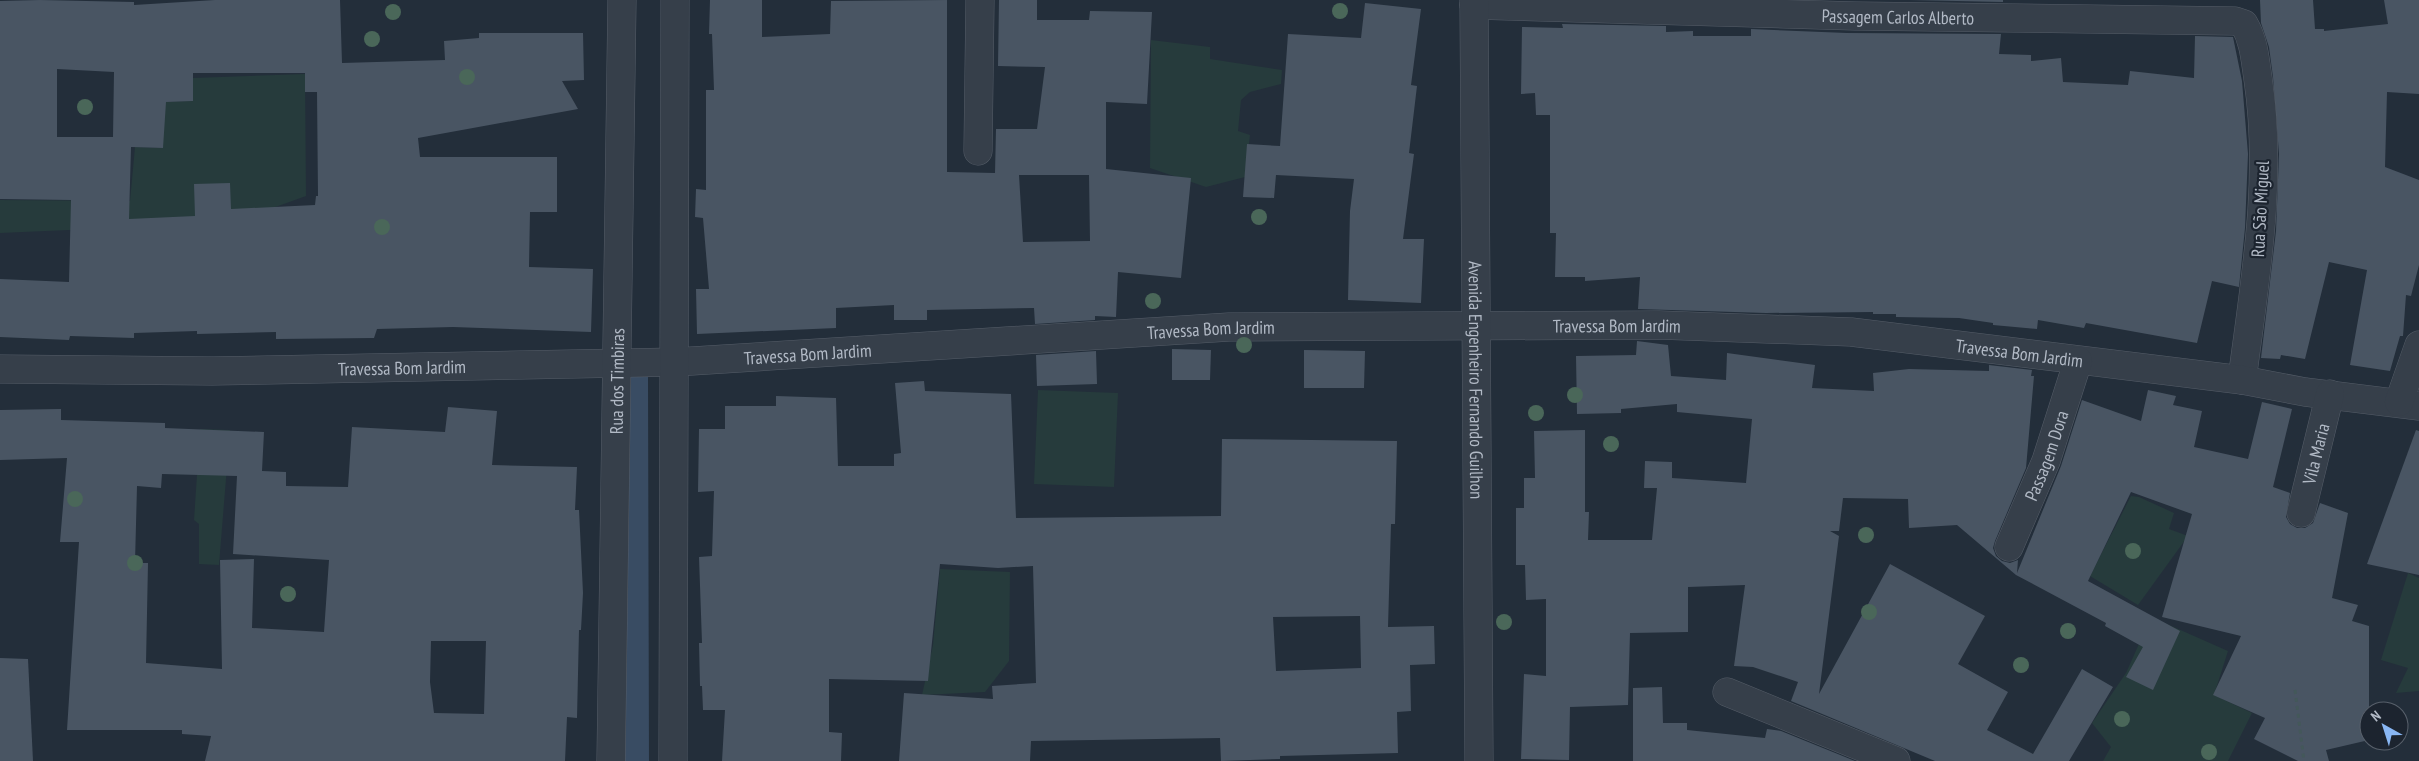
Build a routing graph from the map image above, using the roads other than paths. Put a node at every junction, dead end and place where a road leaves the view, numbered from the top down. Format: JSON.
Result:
{"nodes":[{"id":1,"x":622,"y":0,"type":"edge"},
{"id":2,"x":676,"y":0,"type":"edge"},
{"id":3,"x":980,"y":0,"type":"edge"},
{"id":4,"x":1474,"y":3,"type":"edge"},
{"id":5,"x":2252,"y":38,"type":"joint"},
{"id":6,"x":978,"y":151,"type":"dead end"},
{"id":7,"x":1476,"y":326,"type":"junction"},
{"id":8,"x":2419,"y":346,"type":"edge"},
{"id":9,"x":2078,"y":361,"type":"junction"},
{"id":10,"x":615,"y":362,"type":"junction"},
{"id":11,"x":666,"y":362,"type":"junction"},
{"id":12,"x":0,"y":369,"type":"edge"},
{"id":13,"x":2242,"y":380,"type":"junction"},
{"id":14,"x":2330,"y":394,"type":"junction"},
{"id":15,"x":2409,"y":404,"type":"edge"},
{"id":16,"x":2301,"y":513,"type":"dead end"},
{"id":17,"x":2009,"y":547,"type":"dead end"},
{"id":18,"x":1727,"y":692,"type":"dead end"},
{"id":19,"x":610,"y":761,"type":"edge"},
{"id":20,"x":673,"y":761,"type":"edge"},
{"id":21,"x":1479,"y":761,"type":"edge"},
{"id":22,"x":1896,"y":761,"type":"edge"}],
"edges":[{"from":1,"to":10,"type":"street","name":"Rua dos Timbiras"},
{"from":2,"to":11,"type":"street"},
{"from":3,"to":6,"type":"street"},
{"from":4,"to":5,"type":"street","name":"Passagem Carlos Alberto"},
{"from":4,"to":7,"type":"street","name":"Avenida Engenheiro Fernando Guilhon"},
{"from":5,"to":13,"type":"street","name":"Rua São Miguel"},
{"from":7,"to":9,"type":"street","name":"Travessa Bom Jardim"},
{"from":7,"to":11,"type":"street","name":"Travessa Bom Jardim"},
{"from":7,"to":21,"type":"street","name":"Avenida Engenheiro Fernando Guilhon"},
{"from":8,"to":15,"type":"street"},
{"from":9,"to":13,"type":"street","name":"Travessa Bom Jardim"},
{"from":9,"to":17,"type":"street","name":"Passagem Dora"},
{"from":10,"to":11,"type":"street","name":"Travessa Bom Jardim"},
{"from":10,"to":12,"type":"street","name":"Travessa Bom Jardim"},
{"from":10,"to":19,"type":"street","name":"Rua dos Timbiras"},
{"from":11,"to":20,"type":"street"},
{"from":13,"to":14,"type":"street","name":"Travessa Bom Jardim"},
{"from":14,"to":15,"type":"street","name":"Travessa Bom Jardim"},
{"from":14,"to":16,"type":"street","name":"Vila Maria"},
{"from":18,"to":22,"type":"street"}]}
